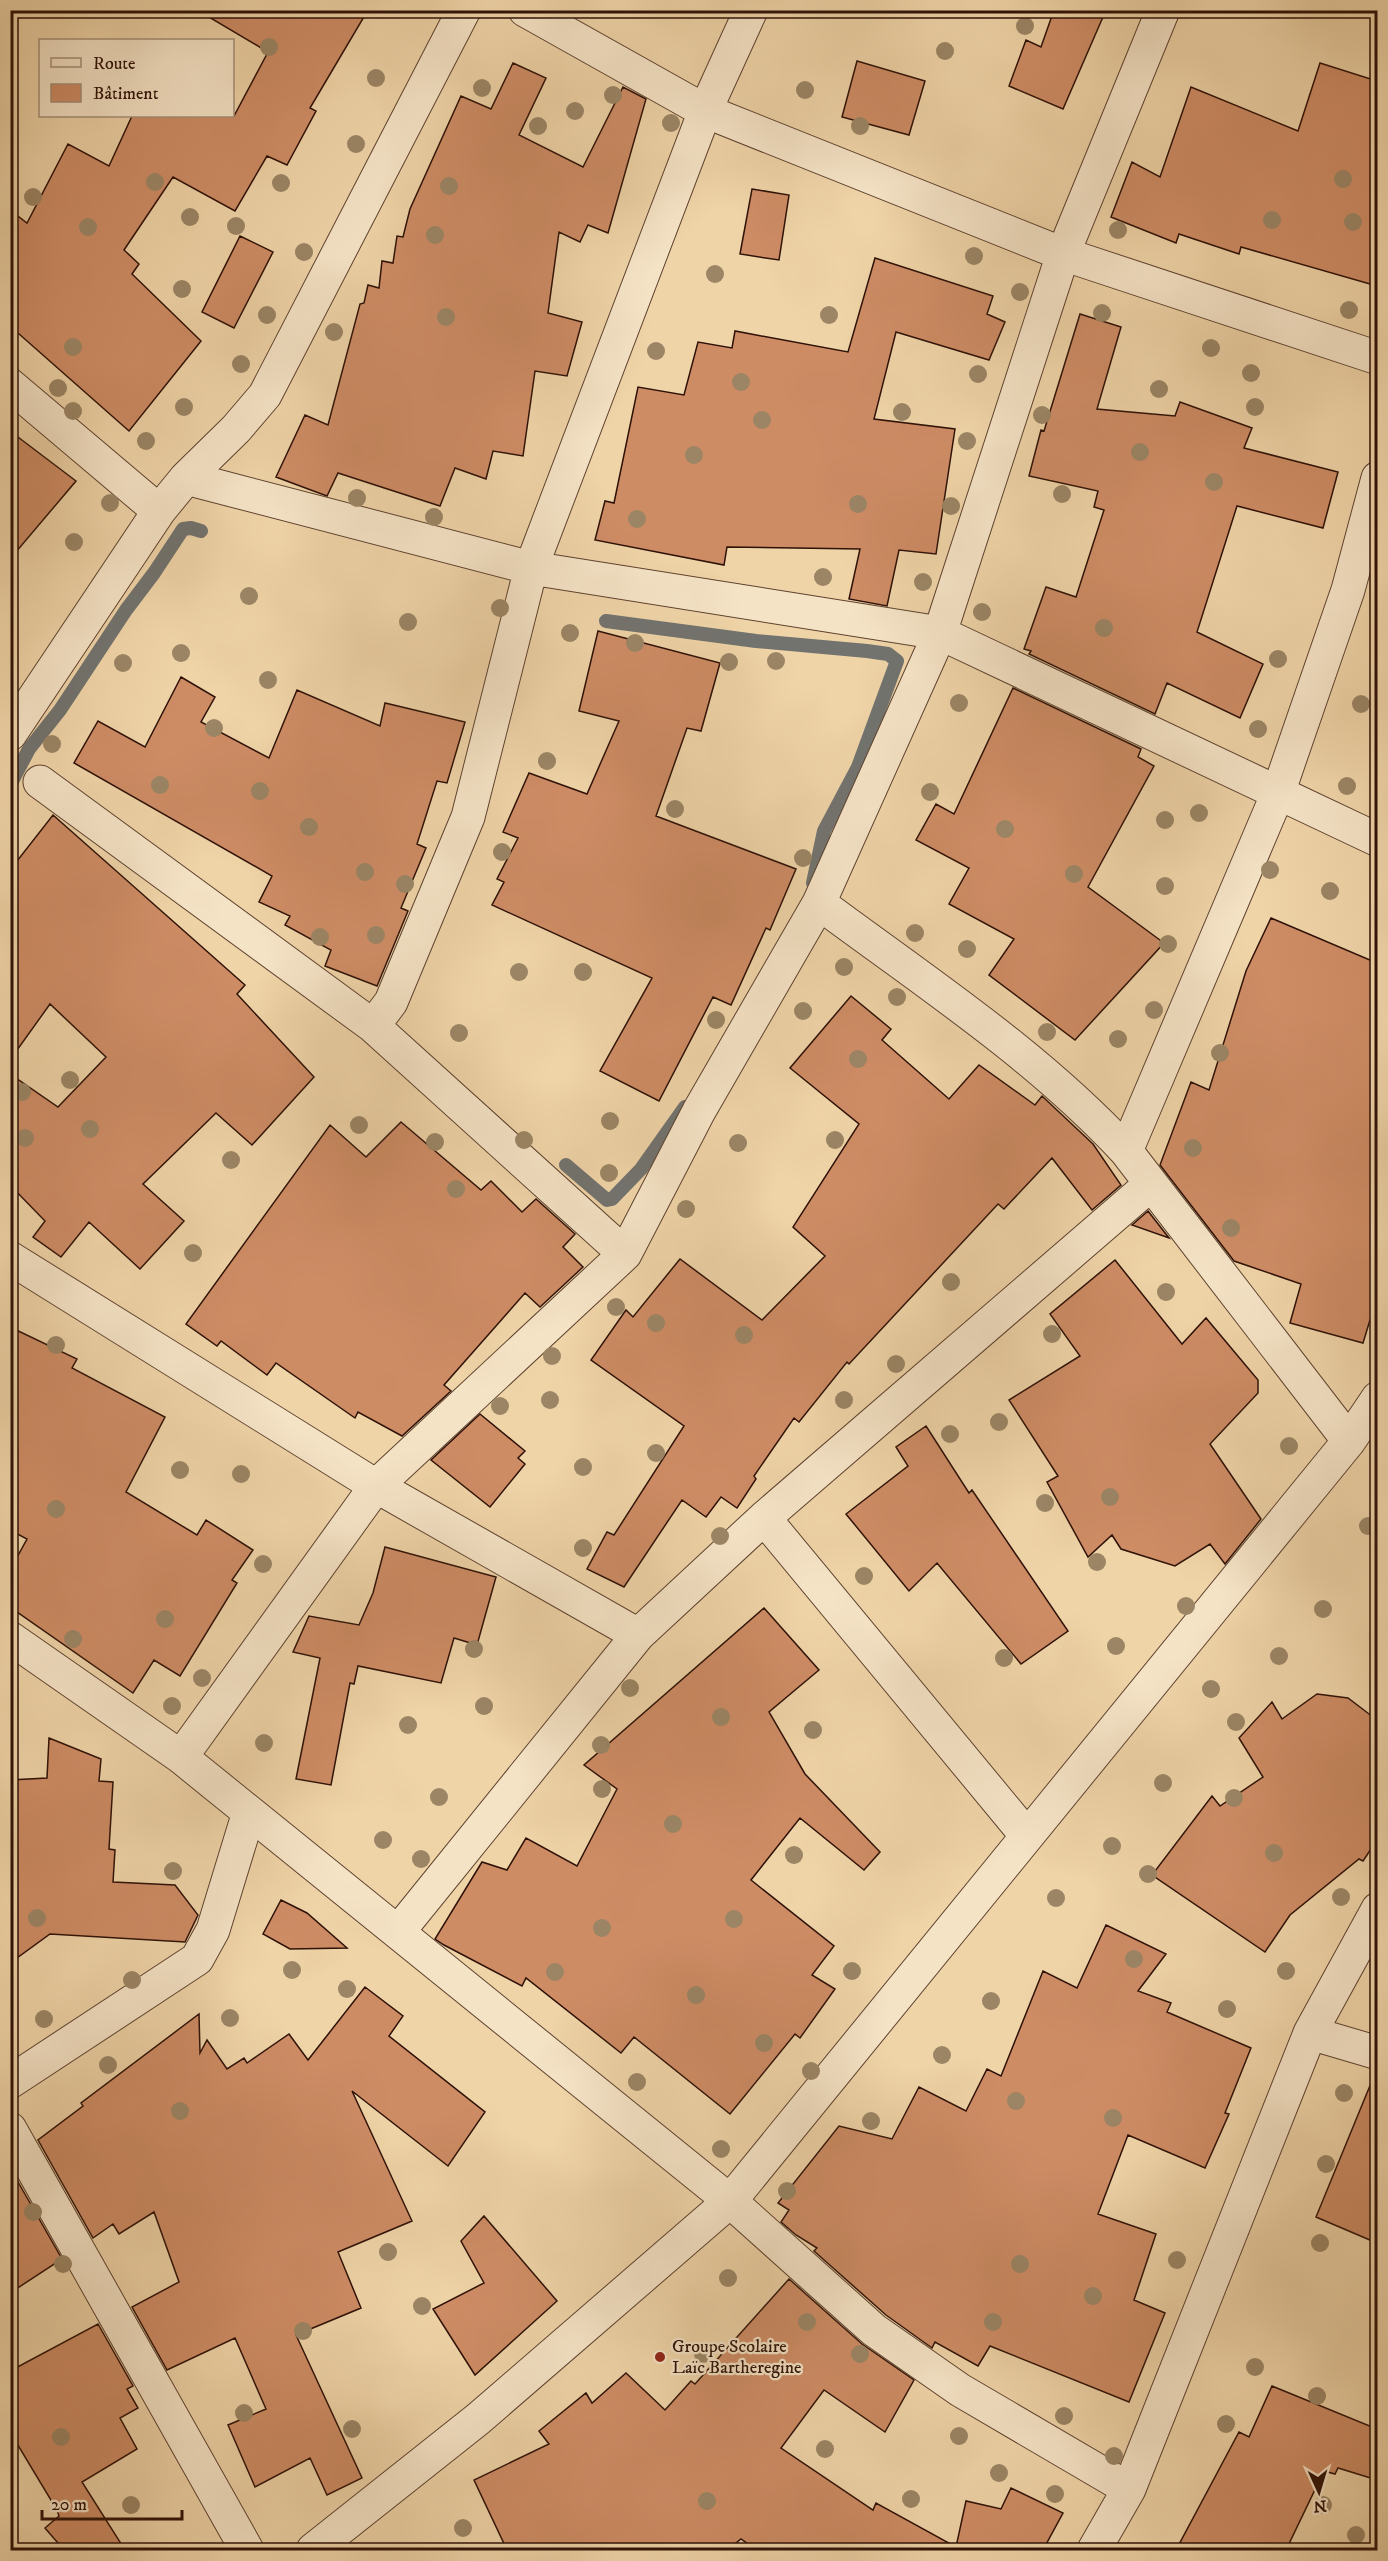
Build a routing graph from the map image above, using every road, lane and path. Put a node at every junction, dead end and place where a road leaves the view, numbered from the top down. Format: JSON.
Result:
{"nodes":[{"id":1,"x":464,"y":10,"type":"edge"},
{"id":2,"x":525,"y":10,"type":"edge"},
{"id":3,"x":751,"y":10,"type":"edge"},
{"id":4,"x":1163,"y":10,"type":"edge"},
{"id":5,"x":705,"y":111,"type":"junction"},
{"id":6,"x":1063,"y":254,"type":"junction"},
{"id":7,"x":1377,"y":358,"type":"edge"},
{"id":8,"x":10,"y":385,"type":"edge"},
{"id":9,"x":186,"y":478,"type":"junction"},
{"id":10,"x":1377,"y":478,"type":"edge"},
{"id":11,"x":159,"y":511,"type":"junction"},
{"id":12,"x":531,"y":568,"type":"junction"},
{"id":13,"x":940,"y":633,"type":"junction"},
{"id":14,"x":10,"y":734,"type":"edge"},
{"id":15,"x":40,"y":782,"type":"dead end"},
{"id":16,"x":1278,"y":793,"type":"junction"},
{"id":17,"x":1377,"y":840,"type":"edge"},
{"id":18,"x":819,"y":903,"type":"junction"},
{"id":19,"x":373,"y":1026,"type":"junction"},
{"id":20,"x":1126,"y":1151,"type":"junction"},
{"id":21,"x":1151,"y":1184,"type":"junction"},
{"id":22,"x":625,"y":1254,"type":"junction"},
{"id":23,"x":10,"y":1258,"type":"edge"},
{"id":24,"x":1377,"y":1398,"type":"edge"},
{"id":25,"x":1349,"y":1441,"type":"junction"},
{"id":26,"x":376,"y":1486,"type":"junction"},
{"id":27,"x":764,"y":1518,"type":"junction"},
{"id":28,"x":638,"y":1635,"type":"junction"},
{"id":29,"x":10,"y":1638,"type":"edge"},
{"id":30,"x":181,"y":1757,"type":"junction"},
{"id":31,"x":249,"y":1812,"type":"junction"},
{"id":32,"x":1027,"y":1836,"type":"junction"},
{"id":33,"x":1377,"y":1909,"type":"edge"},
{"id":34,"x":398,"y":1932,"type":"junction"},
{"id":35,"x":1310,"y":2033,"type":"junction"},
{"id":36,"x":1377,"y":2054,"type":"edge"},
{"id":37,"x":10,"y":2082,"type":"edge"},
{"id":38,"x":10,"y":2129,"type":"edge"},
{"id":39,"x":730,"y":2201,"type":"junction"},
{"id":40,"x":1129,"y":2489,"type":"junction"},
{"id":41,"x":247,"y":2550,"type":"edge"},
{"id":42,"x":313,"y":2550,"type":"edge"},
{"id":43,"x":1094,"y":2550,"type":"edge"}],
"edges":[{"from":1,"to":9,"type":"street"},
{"from":2,"to":5,"type":"street"},
{"from":3,"to":5,"type":"street"},
{"from":4,"to":6,"type":"street"},
{"from":5,"to":6,"type":"street"},
{"from":5,"to":12,"type":"street"},
{"from":6,"to":7,"type":"street"},
{"from":6,"to":13,"type":"street"},
{"from":8,"to":11,"type":"street"},
{"from":9,"to":11,"type":"street"},
{"from":9,"to":12,"type":"street"},
{"from":10,"to":16,"type":"street"},
{"from":11,"to":14,"type":"street"},
{"from":12,"to":13,"type":"street"},
{"from":12,"to":19,"type":"street"},
{"from":13,"to":16,"type":"street"},
{"from":13,"to":18,"type":"street"},
{"from":15,"to":19,"type":"street"},
{"from":16,"to":17,"type":"street"},
{"from":16,"to":20,"type":"street"},
{"from":18,"to":20,"type":"street"},
{"from":18,"to":22,"type":"street"},
{"from":19,"to":22,"type":"street"},
{"from":20,"to":21,"type":"street"},
{"from":21,"to":25,"type":"street"},
{"from":21,"to":27,"type":"street"},
{"from":22,"to":26,"type":"street"},
{"from":23,"to":26,"type":"street"},
{"from":24,"to":25,"type":"street"},
{"from":25,"to":32,"type":"street"},
{"from":26,"to":28,"type":"street"},
{"from":26,"to":30,"type":"street"},
{"from":27,"to":28,"type":"street"},
{"from":27,"to":32,"type":"street"},
{"from":28,"to":34,"type":"street"},
{"from":29,"to":30,"type":"street"},
{"from":30,"to":31,"type":"street"},
{"from":31,"to":34,"type":"street"},
{"from":31,"to":37,"type":"street"},
{"from":32,"to":39,"type":"street"},
{"from":33,"to":35,"type":"street"},
{"from":34,"to":39,"type":"street"},
{"from":35,"to":36,"type":"street"},
{"from":35,"to":40,"type":"street"},
{"from":38,"to":41,"type":"street"},
{"from":39,"to":40,"type":"street"},
{"from":39,"to":42,"type":"street"},
{"from":40,"to":43,"type":"street"}]}
